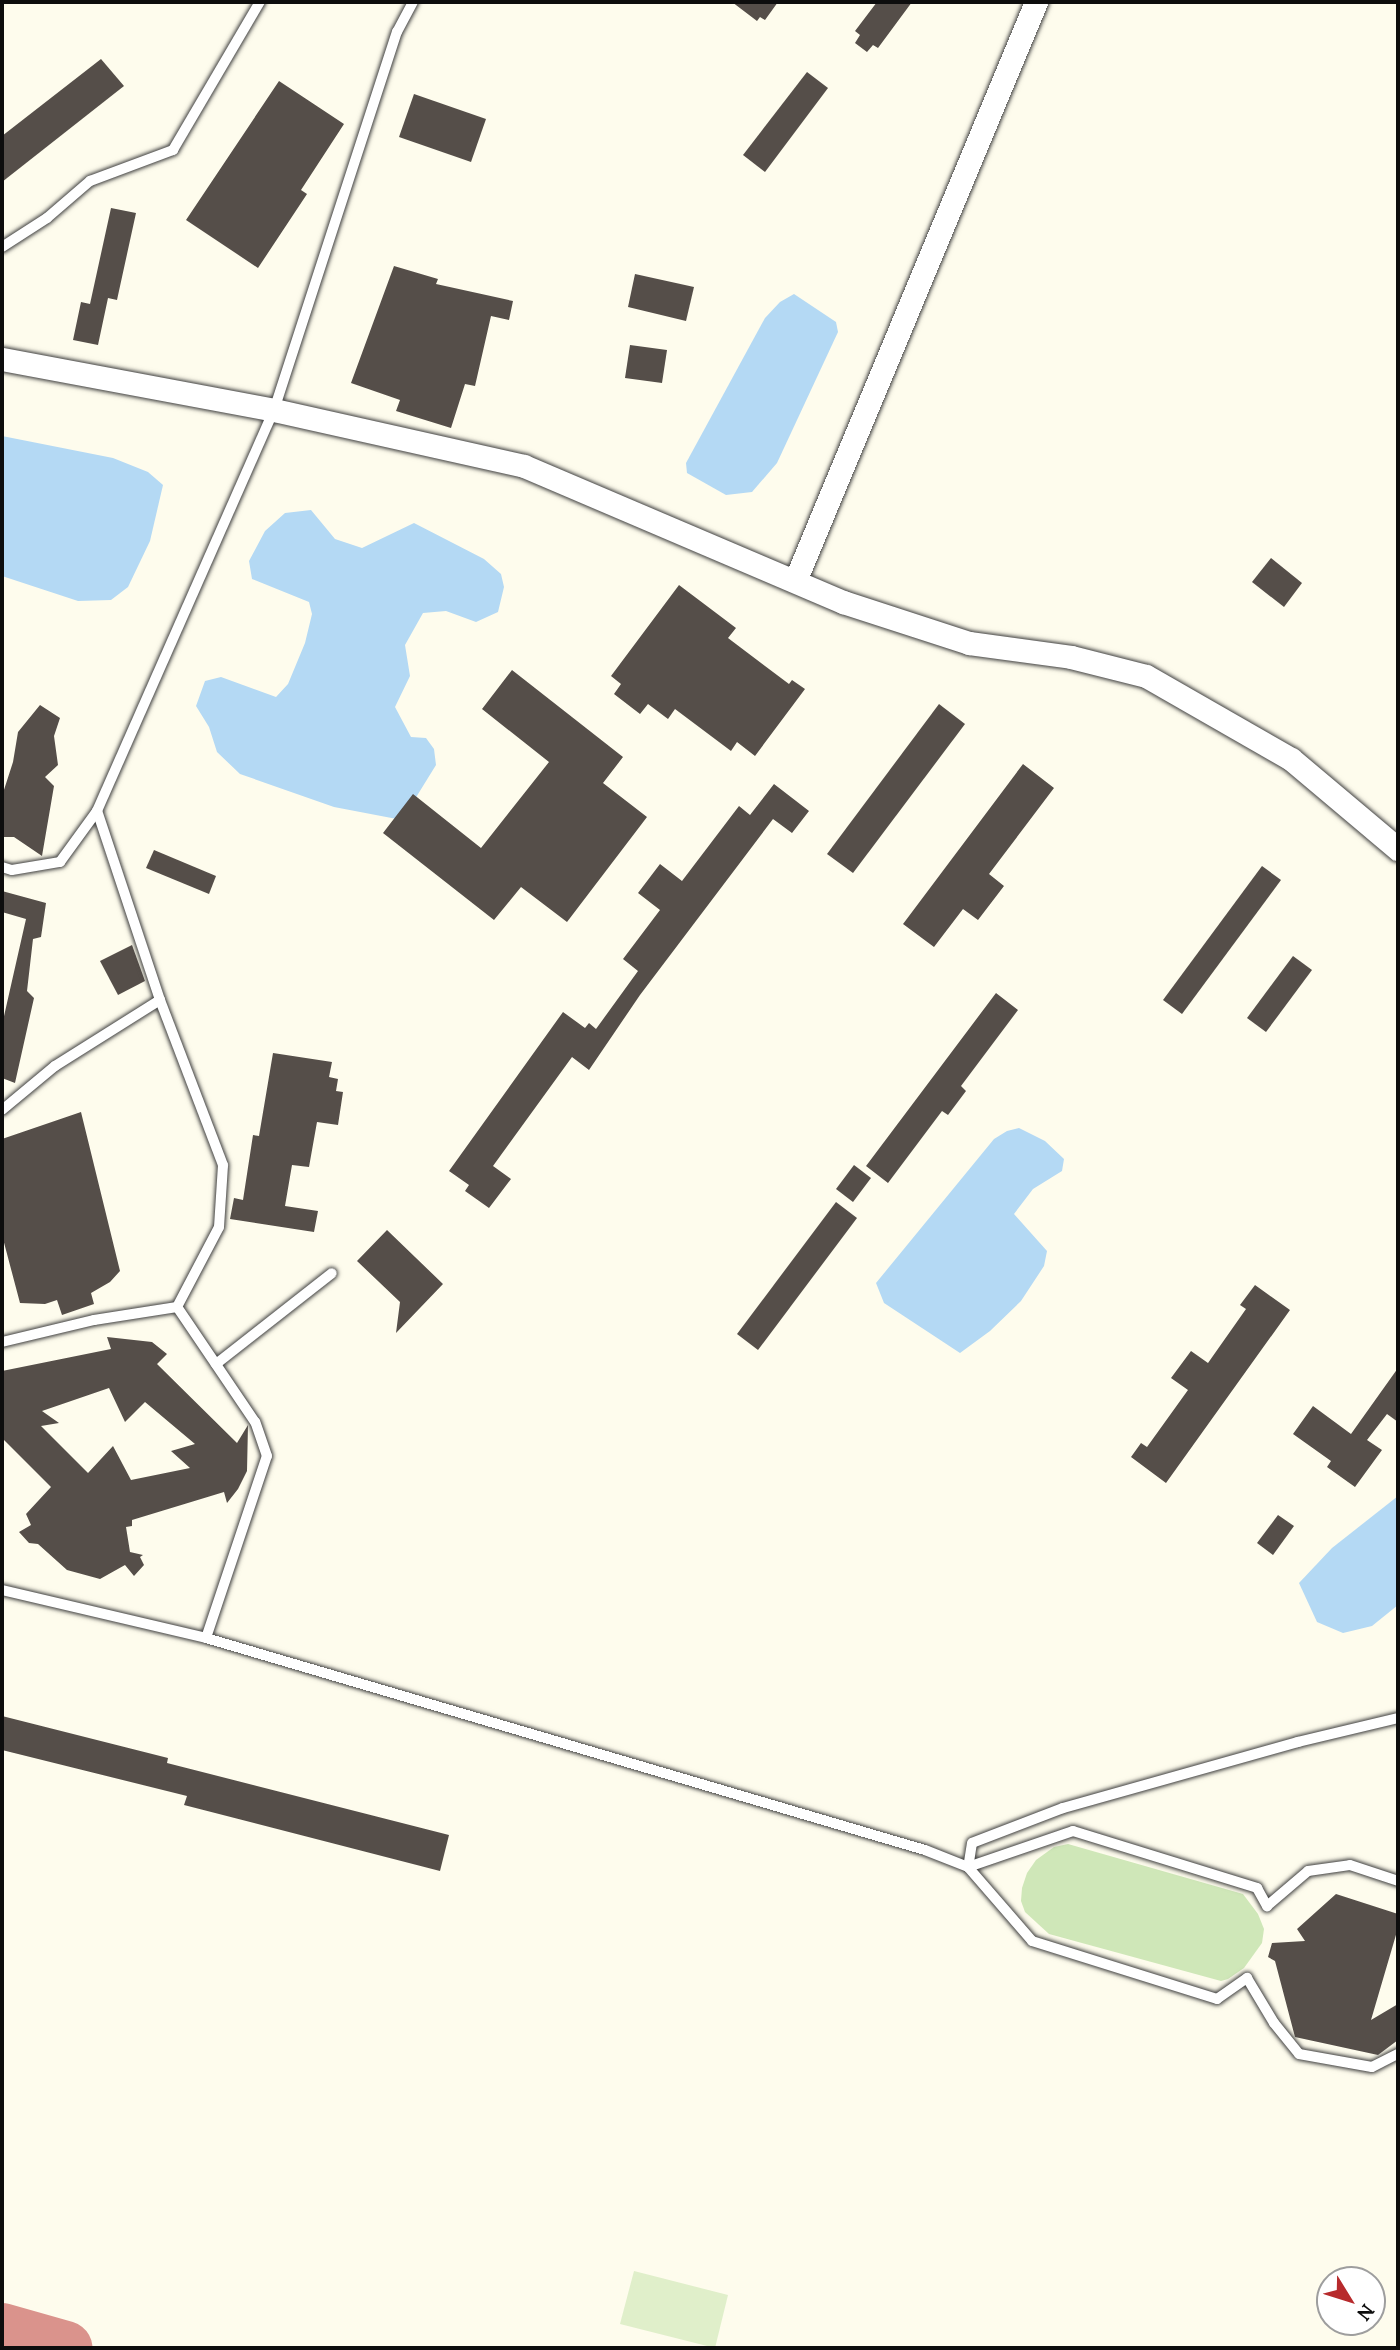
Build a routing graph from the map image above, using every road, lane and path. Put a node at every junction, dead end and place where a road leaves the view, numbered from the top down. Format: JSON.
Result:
{"nodes":[{"id":1,"x":260,"y":2,"type":"edge"},
{"id":2,"x":413,"y":2,"type":"edge"},
{"id":3,"x":1036,"y":2,"type":"edge"},
{"id":4,"x":2,"y":247,"type":"edge"},
{"id":5,"x":2,"y":359,"type":"edge"},
{"id":6,"x":274,"y":410,"type":"junction"},
{"id":7,"x":794,"y":581,"type":"junction"},
{"id":8,"x":97,"y":811,"type":"junction"},
{"id":9,"x":1398,"y":849,"type":"edge"},
{"id":10,"x":2,"y":867,"type":"edge"},
{"id":11,"x":160,"y":1000,"type":"junction"},
{"id":12,"x":2,"y":1110,"type":"edge"},
{"id":13,"x":332,"y":1273,"type":"dead end"},
{"id":14,"x":177,"y":1307,"type":"junction"},
{"id":15,"x":2,"y":1342,"type":"edge"},
{"id":16,"x":216,"y":1364,"type":"junction"},
{"id":17,"x":2,"y":1590,"type":"edge"},
{"id":18,"x":206,"y":1637,"type":"junction"},
{"id":19,"x":1398,"y":1718,"type":"edge"},
{"id":20,"x":968,"y":1867,"type":"junction"},
{"id":21,"x":1398,"y":1881,"type":"edge"},
{"id":22,"x":1398,"y":2054,"type":"edge"}],
"edges":[{"from":1,"to":4,"type":"lane"},
{"from":2,"to":6,"type":"lane"},
{"from":3,"to":7,"type":"street"},
{"from":5,"to":6,"type":"street"},
{"from":6,"to":7,"type":"street"},
{"from":6,"to":8,"type":"lane"},
{"from":7,"to":9,"type":"street"},
{"from":8,"to":10,"type":"lane"},
{"from":8,"to":11,"type":"lane"},
{"from":11,"to":12,"type":"lane"},
{"from":11,"to":14,"type":"lane"},
{"from":13,"to":16,"type":"lane"},
{"from":14,"to":15,"type":"lane"},
{"from":14,"to":16,"type":"lane"},
{"from":16,"to":18,"type":"lane"},
{"from":17,"to":18,"type":"lane"},
{"from":18,"to":20,"type":"lane"},
{"from":19,"to":20,"type":"lane"},
{"from":20,"to":21,"type":"lane"},
{"from":20,"to":22,"type":"lane"}]}
